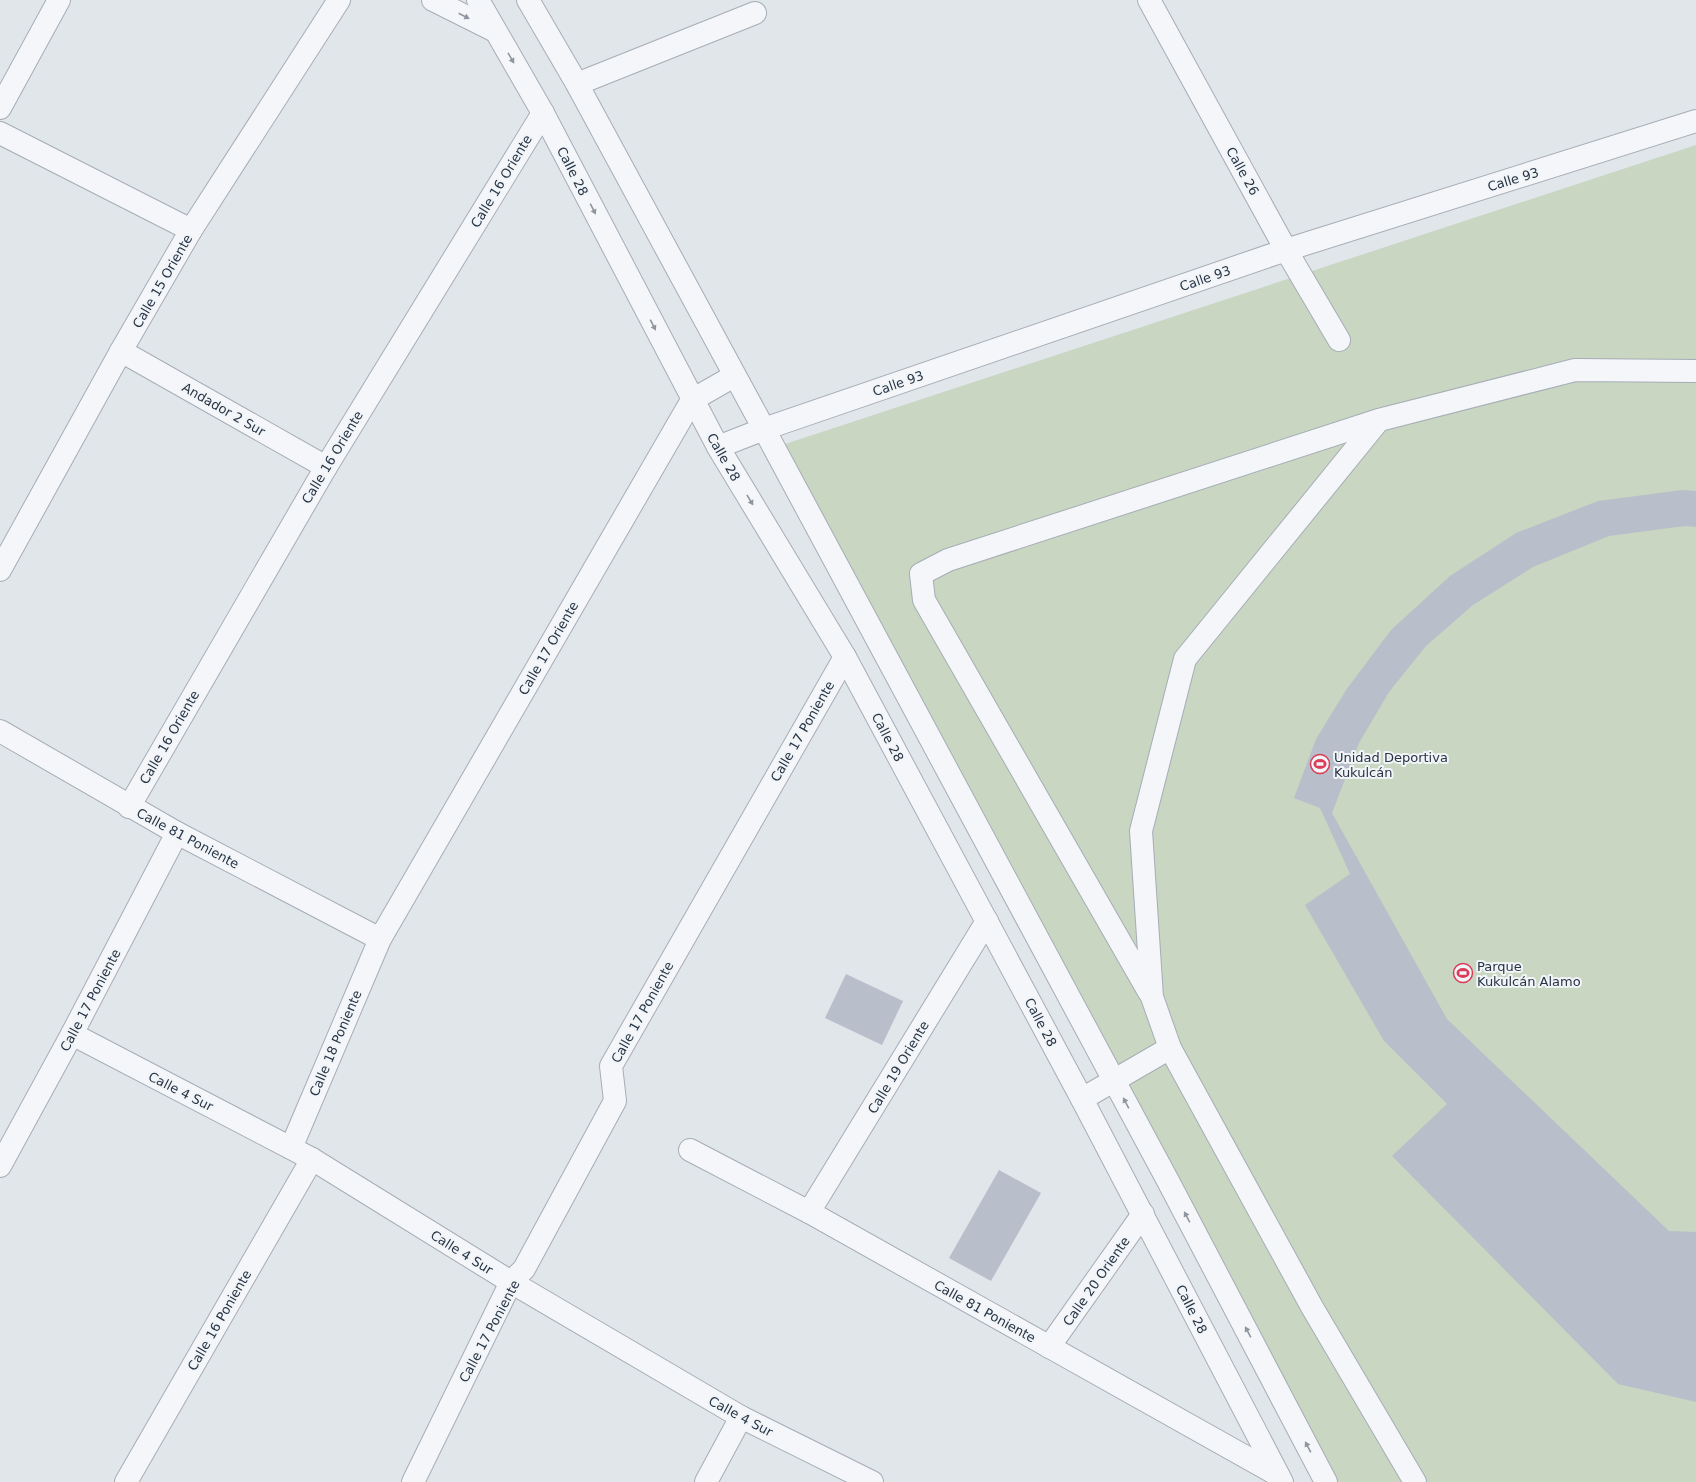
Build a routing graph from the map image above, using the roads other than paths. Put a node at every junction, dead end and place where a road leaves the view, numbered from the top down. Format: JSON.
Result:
{"nodes":[{"id":1,"x":59,"y":0,"type":"edge"},
{"id":2,"x":339,"y":0,"type":"edge"},
{"id":3,"x":433,"y":0,"type":"edge"},
{"id":4,"x":478,"y":0,"type":"edge"},
{"id":5,"x":528,"y":0,"type":"edge"},
{"id":6,"x":1149,"y":0,"type":"edge"},
{"id":7,"x":755,"y":13,"type":"dead end"},
{"id":8,"x":495,"y":31,"type":"junction"},
{"id":9,"x":577,"y":84,"type":"junction"},
{"id":10,"x":0,"y":108,"type":"edge"},
{"id":11,"x":543,"y":113,"type":"junction"},
{"id":12,"x":1696,"y":121,"type":"edge"},
{"id":13,"x":0,"y":133,"type":"edge"},
{"id":14,"x":192,"y":230,"type":"junction"},
{"id":15,"x":1286,"y":250,"type":"junction"},
{"id":16,"x":1339,"y":340,"type":"dead end"},
{"id":17,"x":121,"y":351,"type":"junction"},
{"id":18,"x":1696,"y":371,"type":"edge"},
{"id":19,"x":734,"y":376,"type":"junction"},
{"id":20,"x":692,"y":400,"type":"junction"},
{"id":21,"x":1379,"y":420,"type":"junction"},
{"id":22,"x":764,"y":429,"type":"junction"},
{"id":23,"x":718,"y":447,"type":"junction"},
{"id":24,"x":326,"y":467,"type":"junction"},
{"id":25,"x":0,"y":570,"type":"edge"},
{"id":26,"x":845,"y":657,"type":"junction"},
{"id":27,"x":1,"y":733,"type":"edge"},
{"id":28,"x":129,"y":806,"type":"junction"},
{"id":29,"x":177,"y":833,"type":"junction"},
{"id":30,"x":987,"y":921,"type":"junction"},
{"id":31,"x":380,"y":939,"type":"junction"},
{"id":32,"x":1152,"y":997,"type":"junction"},
{"id":33,"x":72,"y":1034,"type":"junction"},
{"id":34,"x":1170,"y":1048,"type":"junction"},
{"id":35,"x":1114,"y":1080,"type":"junction"},
{"id":36,"x":1082,"y":1099,"type":"junction"},
{"id":37,"x":291,"y":1148,"type":"junction"},
{"id":38,"x":690,"y":1150,"type":"dead end"},
{"id":39,"x":312,"y":1159,"type":"junction"},
{"id":40,"x":0,"y":1166,"type":"edge"},
{"id":41,"x":809,"y":1212,"type":"junction"},
{"id":42,"x":1143,"y":1214,"type":"junction"},
{"id":43,"x":511,"y":1282,"type":"junction"},
{"id":44,"x":1049,"y":1347,"type":"junction"},
{"id":45,"x":741,"y":1417,"type":"junction"},
{"id":46,"x":1280,"y":1479,"type":"edge"},
{"id":47,"x":126,"y":1482,"type":"edge"},
{"id":48,"x":413,"y":1482,"type":"edge"},
{"id":49,"x":706,"y":1482,"type":"edge"},
{"id":50,"x":872,"y":1482,"type":"edge"},
{"id":51,"x":1326,"y":1482,"type":"edge"},
{"id":52,"x":1415,"y":1482,"type":"edge"}],
"edges":[{"from":1,"to":10,"type":"street"},
{"from":2,"to":14,"type":"street","name":"Calle 15 Oriente"},
{"from":3,"to":8,"type":"street","one_way":true},
{"from":4,"to":8,"type":"street","name":"Calle 28"},
{"from":5,"to":9,"type":"street"},
{"from":6,"to":15,"type":"street","name":"Calle 26"},
{"from":7,"to":9,"type":"street"},
{"from":8,"to":11,"type":"street","name":"Calle 28","one_way":true},
{"from":9,"to":19,"type":"street"},
{"from":11,"to":20,"type":"street","name":"Calle 28","one_way":true},
{"from":11,"to":24,"type":"street","name":"Calle 16 Oriente"},
{"from":12,"to":15,"type":"street","name":"Calle 93"},
{"from":13,"to":14,"type":"street"},
{"from":14,"to":17,"type":"street","name":"Calle 15 Oriente"},
{"from":15,"to":16,"type":"street","name":"Calle 26"},
{"from":15,"to":22,"type":"street","name":"Calle 93"},
{"from":17,"to":24,"type":"street","name":"Andador 2 Sur"},
{"from":17,"to":25,"type":"street","name":"Calle 15 Oriente"},
{"from":18,"to":21,"type":"street"},
{"from":19,"to":20,"type":"street"},
{"from":19,"to":22,"type":"street"},
{"from":20,"to":23,"type":"street","name":"Calle 28"},
{"from":20,"to":31,"type":"street","name":"Calle 17 Oriente"},
{"from":21,"to":32,"type":"street"},
{"from":21,"to":32,"type":"street"},
{"from":22,"to":23,"type":"street","name":"Calle 93"},
{"from":22,"to":35,"type":"street"},
{"from":23,"to":26,"type":"street","name":"Calle 28","one_way":true},
{"from":24,"to":28,"type":"street","name":"Calle 16 Oriente"},
{"from":26,"to":30,"type":"street","name":"Calle 28"},
{"from":26,"to":43,"type":"street","name":"Calle 17 Poniente"},
{"from":27,"to":28,"type":"street","name":"Calle 81 Poniente"},
{"from":28,"to":29,"type":"street","name":"Calle 81 Poniente"},
{"from":29,"to":31,"type":"street","name":"Calle 81 Poniente"},
{"from":29,"to":33,"type":"street","name":"Calle 17 Poniente"},
{"from":30,"to":36,"type":"street","name":"Calle 28"},
{"from":30,"to":41,"type":"street","name":"Calle 19 Oriente"},
{"from":31,"to":37,"type":"street","name":"Calle 18 Poniente"},
{"from":32,"to":34,"type":"street"},
{"from":33,"to":37,"type":"street","name":"Calle 4 Sur"},
{"from":33,"to":40,"type":"street","name":"Calle 17 Poniente"},
{"from":34,"to":35,"type":"street"},
{"from":34,"to":52,"type":"street"},
{"from":35,"to":36,"type":"street"},
{"from":51,"to":35,"type":"street","one_way":true},
{"from":36,"to":42,"type":"street","name":"Calle 28"},
{"from":37,"to":39,"type":"street","name":"Calle 4 Sur"},
{"from":38,"to":41,"type":"street","name":"Calle 81 Poniente"},
{"from":39,"to":43,"type":"street","name":"Calle 4 Sur"},
{"from":39,"to":47,"type":"street","name":"Calle 16 Poniente"},
{"from":41,"to":44,"type":"street","name":"Calle 81 Poniente"},
{"from":42,"to":44,"type":"street","name":"Calle 20 Oriente"},
{"from":42,"to":46,"type":"street","name":"Calle 28"},
{"from":43,"to":45,"type":"street","name":"Calle 4 Sur"},
{"from":43,"to":48,"type":"street","name":"Calle 17 Poniente"},
{"from":44,"to":46,"type":"street","name":"Calle 81 Poniente"},
{"from":45,"to":49,"type":"street"},
{"from":45,"to":50,"type":"street","name":"Calle 4 Sur"}]}
